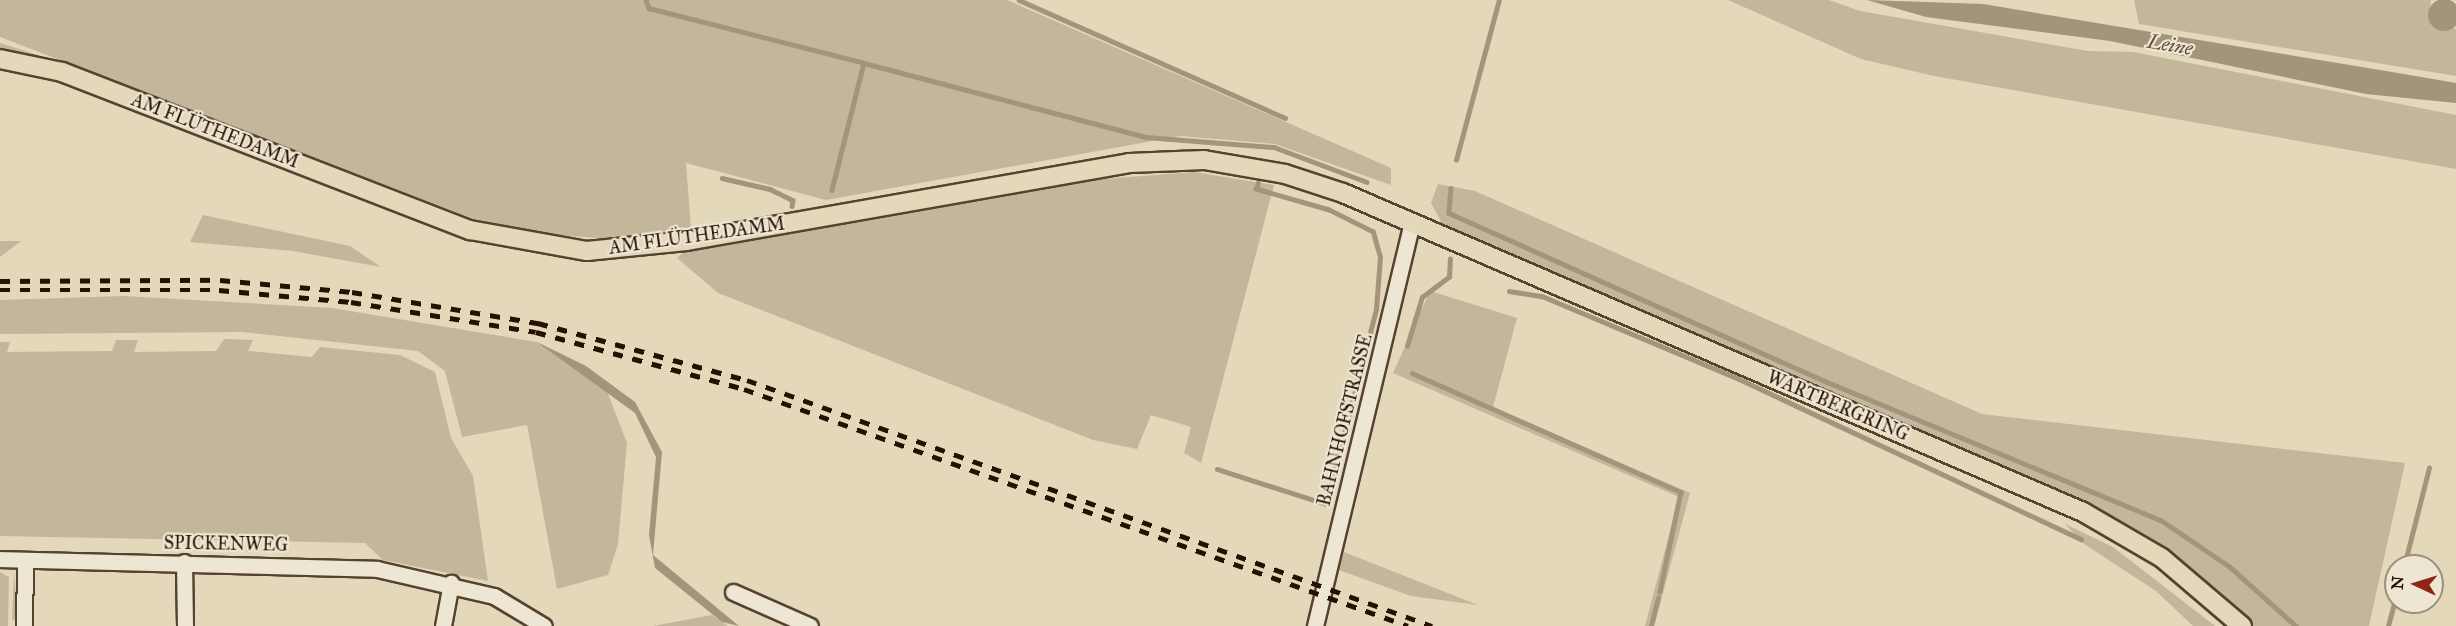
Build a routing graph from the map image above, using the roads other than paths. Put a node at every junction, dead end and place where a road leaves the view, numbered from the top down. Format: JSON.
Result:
{"nodes":[{"id":1,"x":0,"y":59,"type":"edge"},
{"id":2,"x":1412,"y":222,"type":"junction"},
{"id":3,"x":0,"y":559,"type":"edge"},
{"id":4,"x":25,"y":560,"type":"junction"},
{"id":5,"x":184,"y":562,"type":"junction"},
{"id":6,"x":451,"y":583,"type":"junction"},
{"id":7,"x":733,"y":592,"type":"dead end"},
{"id":8,"x":24,"y":626,"type":"edge"},
{"id":9,"x":184,"y":626,"type":"edge"},
{"id":10,"x":443,"y":626,"type":"edge"},
{"id":11,"x":544,"y":626,"type":"edge"},
{"id":12,"x":810,"y":626,"type":"edge"},
{"id":13,"x":1315,"y":626,"type":"edge"},
{"id":14,"x":2242,"y":626,"type":"edge"}],
"edges":[{"from":1,"to":2,"type":"main road","name":"AM FLÜTHEDAMM"},
{"from":2,"to":13,"type":"street","name":"BAHNHOFSTRASSE"},
{"from":2,"to":14,"type":"main road","name":"WARTBERGRING"},
{"from":3,"to":4,"type":"street","name":"SPICKENWEG"},
{"from":4,"to":5,"type":"street","name":"SPICKENWEG"},
{"from":4,"to":8,"type":"street"},
{"from":5,"to":6,"type":"street","name":"SPICKENWEG"},
{"from":5,"to":9,"type":"street"},
{"from":6,"to":10,"type":"street"},
{"from":6,"to":11,"type":"street","name":"SPICKENWEG"},
{"from":7,"to":12,"type":"street"}]}
